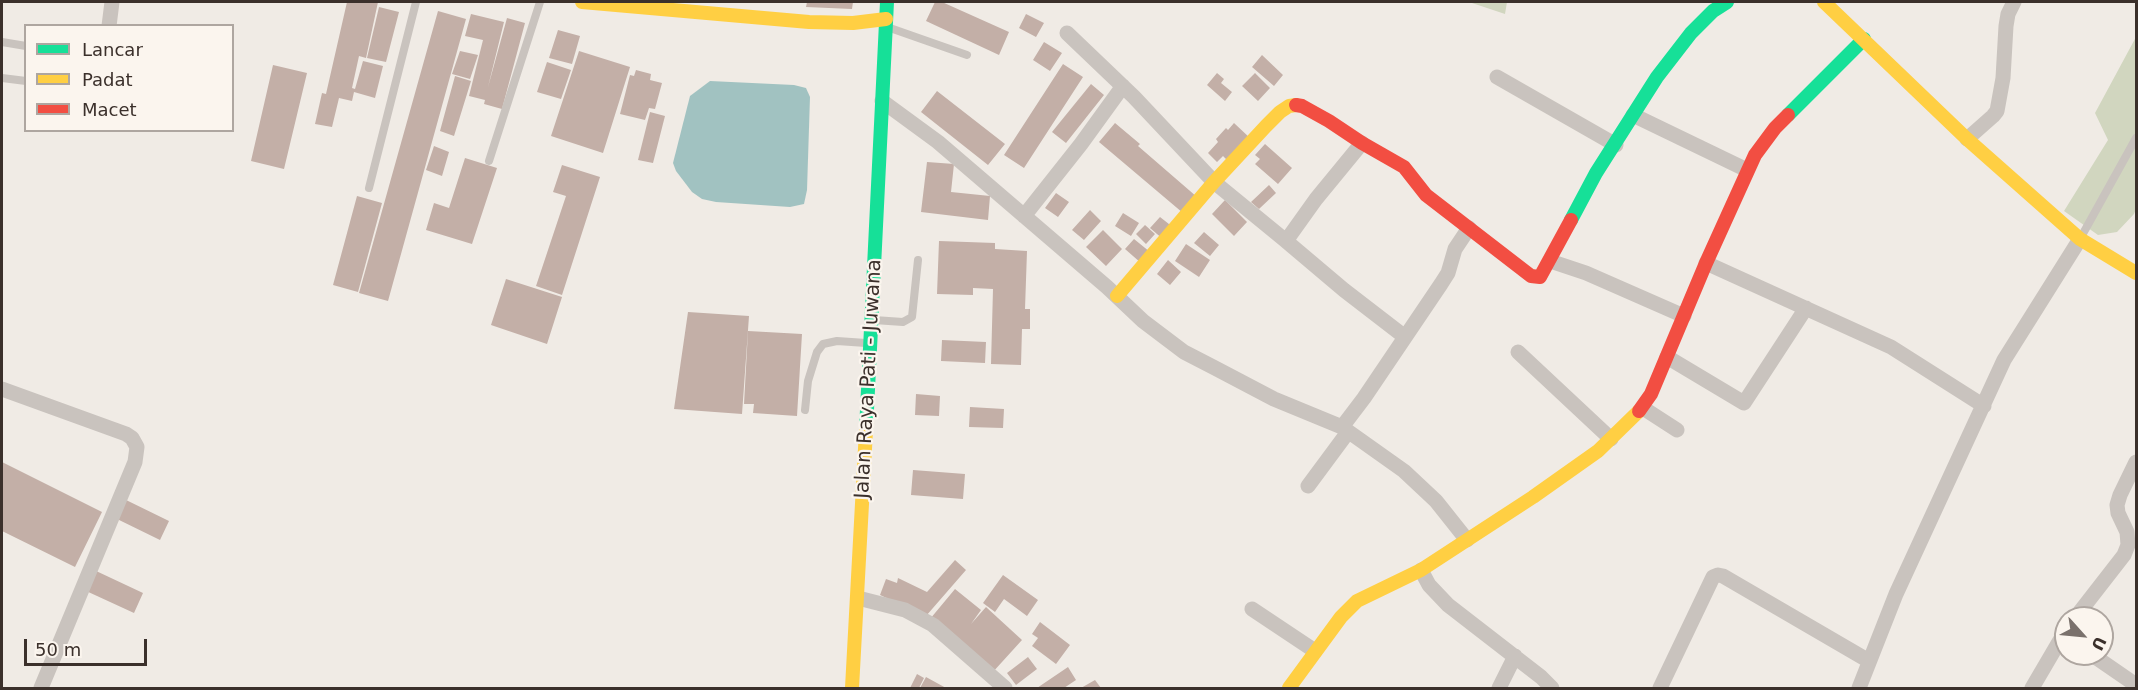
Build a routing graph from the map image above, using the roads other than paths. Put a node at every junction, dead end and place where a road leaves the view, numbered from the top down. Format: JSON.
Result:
{"nodes":[{"id":1,"x":112,"y":2,"type":"edge"},
{"id":2,"x":416,"y":2,"type":"edge"},
{"id":3,"x":540,"y":2,"type":"edge"},
{"id":4,"x":582,"y":2,"type":"edge"},
{"id":5,"x":600,"y":2,"type":"edge"},
{"id":6,"x":887,"y":2,"type":"edge"},
{"id":7,"x":1727,"y":2,"type":"edge"},
{"id":8,"x":1824,"y":2,"type":"edge"},
{"id":9,"x":2014,"y":2,"type":"edge"},
{"id":10,"x":886,"y":23,"type":"junction"},
{"id":11,"x":109,"y":24,"type":"edge"},
{"id":12,"x":1067,"y":33,"type":"dead end"},
{"id":13,"x":1864,"y":39,"type":"junction"},
{"id":14,"x":2,"y":42,"type":"edge"},
{"id":15,"x":24,"y":46,"type":"edge"},
{"id":16,"x":967,"y":55,"type":"dead end"},
{"id":17,"x":1497,"y":77,"type":"dead end"},
{"id":18,"x":2,"y":78,"type":"edge"},
{"id":19,"x":24,"y":81,"type":"edge"},
{"id":20,"x":1123,"y":86,"type":"junction"},
{"id":21,"x":882,"y":101,"type":"junction"},
{"id":22,"x":1633,"y":115,"type":"junction"},
{"id":23,"x":2136,"y":138,"type":"edge"},
{"id":24,"x":1967,"y":139,"type":"junction"},
{"id":25,"x":1362,"y":143,"type":"junction"},
{"id":26,"x":1616,"y":145,"type":"junction"},
{"id":27,"x":489,"y":161,"type":"dead end"},
{"id":28,"x":1747,"y":171,"type":"junction"},
{"id":29,"x":1214,"y":182,"type":"junction"},
{"id":30,"x":369,"y":188,"type":"dead end"},
{"id":31,"x":1024,"y":216,"type":"junction"},
{"id":32,"x":1469,"y":228,"type":"junction"},
{"id":33,"x":2080,"y":239,"type":"junction"},
{"id":34,"x":1286,"y":241,"type":"junction"},
{"id":35,"x":918,"y":260,"type":"dead end"},
{"id":36,"x":1550,"y":261,"type":"junction"},
{"id":37,"x":1706,"y":263,"type":"junction"},
{"id":38,"x":2136,"y":273,"type":"edge"},
{"id":39,"x":1117,"y":297,"type":"junction"},
{"id":40,"x":1806,"y":308,"type":"junction"},
{"id":41,"x":1684,"y":316,"type":"junction"},
{"id":42,"x":872,"y":320,"type":"junction"},
{"id":43,"x":1405,"y":337,"type":"junction"},
{"id":44,"x":871,"y":344,"type":"junction"},
{"id":45,"x":1518,"y":352,"type":"dead end"},
{"id":46,"x":1667,"y":357,"type":"junction"},
{"id":47,"x":2,"y":389,"type":"edge"},
{"id":48,"x":1984,"y":406,"type":"junction"},
{"id":49,"x":1643,"y":408,"type":"junction"},
{"id":50,"x":805,"y":410,"type":"dead end"},
{"id":51,"x":1345,"y":430,"type":"junction"},
{"id":52,"x":1677,"y":430,"type":"dead end"},
{"id":53,"x":1611,"y":440,"type":"junction"},
{"id":54,"x":2136,"y":462,"type":"edge"},
{"id":55,"x":1308,"y":486,"type":"dead end"},
{"id":56,"x":1467,"y":540,"type":"junction"},
{"id":57,"x":2132,"y":548,"type":"edge"},
{"id":58,"x":1421,"y":570,"type":"junction"},
{"id":59,"x":858,"y":598,"type":"junction"},
{"id":60,"x":2084,"y":606,"type":"edge"},
{"id":61,"x":1252,"y":609,"type":"dead end"},
{"id":62,"x":1315,"y":651,"type":"junction"},
{"id":63,"x":2054,"y":651,"type":"edge"},
{"id":64,"x":1515,"y":656,"type":"junction"},
{"id":65,"x":1869,"y":661,"type":"junction"},
{"id":66,"x":2108,"y":666,"type":"edge"},
{"id":67,"x":2136,"y":685,"type":"edge"},
{"id":68,"x":41,"y":688,"type":"edge"},
{"id":69,"x":852,"y":688,"type":"edge"},
{"id":70,"x":1005,"y":688,"type":"edge"},
{"id":71,"x":1289,"y":688,"type":"edge"},
{"id":72,"x":1499,"y":688,"type":"edge"},
{"id":73,"x":1552,"y":688,"type":"edge"},
{"id":74,"x":1660,"y":688,"type":"edge"},
{"id":75,"x":1859,"y":688,"type":"edge"},
{"id":76,"x":2032,"y":688,"type":"edge"}],
"edges":[{"from":1,"to":11,"type":"street"},
{"from":2,"to":30,"type":"lane"},
{"from":3,"to":27,"type":"lane"},
{"from":4,"to":5,"type":"street"},
{"from":5,"to":10,"type":"street"},
{"from":6,"to":10,"type":"street","name":"Jalan Raya Pati - Juwana"},
{"from":7,"to":22,"type":"street"},
{"from":8,"to":13,"type":"street"},
{"from":9,"to":24,"type":"street"},
{"from":10,"to":16,"type":"lane"},
{"from":10,"to":21,"type":"street","name":"Jalan Raya Pati - Juwana"},
{"from":12,"to":20,"type":"street"},
{"from":13,"to":24,"type":"street"},
{"from":13,"to":28,"type":"street"},
{"from":14,"to":15,"type":"lane"},
{"from":17,"to":26,"type":"street"},
{"from":18,"to":19,"type":"lane"},
{"from":20,"to":29,"type":"street"},
{"from":20,"to":31,"type":"street"},
{"from":21,"to":31,"type":"street"},
{"from":21,"to":42,"type":"street","name":"Jalan Raya Pati - Juwana"},
{"from":22,"to":26,"type":"street"},
{"from":22,"to":28,"type":"street"},
{"from":23,"to":33,"type":"lane"},
{"from":24,"to":33,"type":"street"},
{"from":25,"to":29,"type":"street"},
{"from":25,"to":32,"type":"street"},
{"from":25,"to":34,"type":"street"},
{"from":26,"to":36,"type":"street"},
{"from":28,"to":37,"type":"street"},
{"from":29,"to":34,"type":"street"},
{"from":29,"to":39,"type":"street"},
{"from":31,"to":39,"type":"street"},
{"from":32,"to":36,"type":"street"},
{"from":32,"to":43,"type":"street"},
{"from":33,"to":38,"type":"street"},
{"from":33,"to":48,"type":"street"},
{"from":34,"to":43,"type":"street"},
{"from":35,"to":42,"type":"lane"},
{"from":36,"to":41,"type":"street"},
{"from":37,"to":40,"type":"street"},
{"from":37,"to":41,"type":"street"},
{"from":39,"to":51,"type":"street"},
{"from":40,"to":46,"type":"street"},
{"from":40,"to":48,"type":"street"},
{"from":41,"to":46,"type":"street"},
{"from":42,"to":44,"type":"street","name":"Jalan Raya Pati - Juwana"},
{"from":43,"to":51,"type":"street"},
{"from":44,"to":50,"type":"lane"},
{"from":44,"to":59,"type":"street","name":"Jalan Raya Pati - Juwana"},
{"from":45,"to":53,"type":"street"},
{"from":46,"to":49,"type":"street"},
{"from":47,"to":68,"type":"street"},
{"from":48,"to":65,"type":"street"},
{"from":49,"to":52,"type":"street"},
{"from":49,"to":53,"type":"street"},
{"from":51,"to":55,"type":"street"},
{"from":51,"to":56,"type":"street"},
{"from":53,"to":56,"type":"street"},
{"from":54,"to":57,"type":"street"},
{"from":56,"to":58,"type":"street"},
{"from":57,"to":60,"type":"street"},
{"from":58,"to":62,"type":"street"},
{"from":58,"to":64,"type":"street"},
{"from":59,"to":69,"type":"street","name":"Jalan Raya Pati - Juwana"},
{"from":59,"to":70,"type":"street"},
{"from":61,"to":62,"type":"street"},
{"from":62,"to":71,"type":"street"},
{"from":63,"to":76,"type":"street"},
{"from":64,"to":72,"type":"street"},
{"from":64,"to":73,"type":"street"},
{"from":65,"to":74,"type":"street"},
{"from":65,"to":75,"type":"street"},
{"from":66,"to":67,"type":"street"}]}
